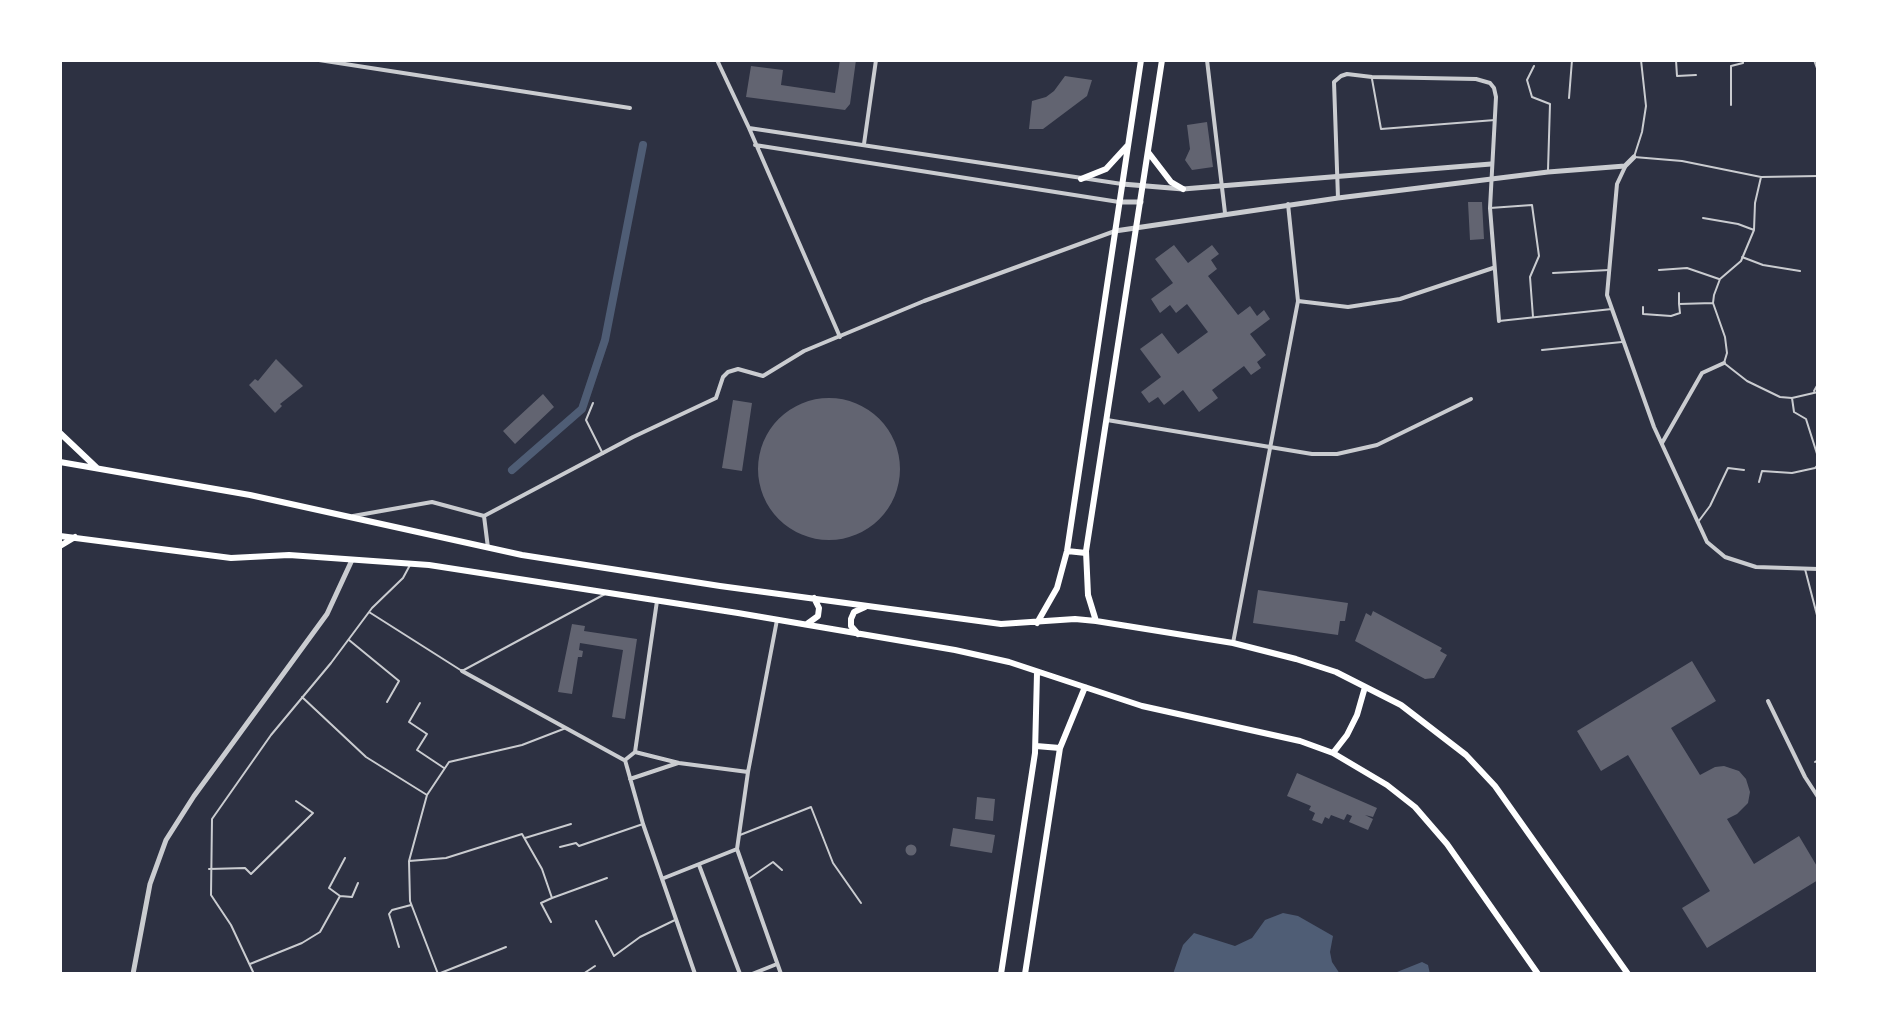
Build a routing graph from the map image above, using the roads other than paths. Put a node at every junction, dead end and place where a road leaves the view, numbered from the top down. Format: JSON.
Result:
{"nodes":[{"id":1,"x":319,"y":60,"type":"edge"},
{"id":2,"x":717,"y":60,"type":"edge"},
{"id":3,"x":876,"y":60,"type":"edge"},
{"id":4,"x":1141,"y":60,"type":"edge"},
{"id":5,"x":1162,"y":60,"type":"edge"},
{"id":6,"x":1207,"y":60,"type":"edge"},
{"id":7,"x":1572,"y":60,"type":"edge"},
{"id":8,"x":1641,"y":60,"type":"edge"},
{"id":9,"x":1676,"y":60,"type":"edge"},
{"id":10,"x":1743,"y":60,"type":"edge"},
{"id":11,"x":1783,"y":60,"type":"edge"},
{"id":12,"x":1814,"y":60,"type":"edge"},
{"id":13,"x":1771,"y":61,"type":"edge"},
{"id":14,"x":1534,"y":66,"type":"dead end"},
{"id":15,"x":1818,"y":71,"type":"edge"},
{"id":16,"x":1696,"y":75,"type":"dead end"},
{"id":17,"x":1372,"y":77,"type":"junction"},
{"id":18,"x":1569,"y":98,"type":"dead end"},
{"id":19,"x":1731,"y":105,"type":"dead end"},
{"id":20,"x":630,"y":108,"type":"dead end"},
{"id":21,"x":1495,"y":120,"type":"junction"},
{"id":22,"x":749,"y":128,"type":"junction"},
{"id":23,"x":864,"y":144,"type":"junction"},
{"id":24,"x":755,"y":145,"type":"junction"},
{"id":25,"x":1128,"y":145,"type":"junction"},
{"id":26,"x":1148,"y":152,"type":"junction"},
{"id":27,"x":1634,"y":157,"type":"junction"},
{"id":28,"x":1491,"y":164,"type":"junction"},
{"id":29,"x":1625,"y":166,"type":"junction"},
{"id":30,"x":1548,"y":172,"type":"junction"},
{"id":31,"x":1818,"y":176,"type":"edge"},
{"id":32,"x":1337,"y":177,"type":"junction"},
{"id":33,"x":1761,"y":177,"type":"junction"},
{"id":34,"x":1080,"y":179,"type":"junction"},
{"id":35,"x":1490,"y":180,"type":"junction"},
{"id":36,"x":1122,"y":184,"type":"junction"},
{"id":37,"x":1142,"y":186,"type":"junction"},
{"id":38,"x":1221,"y":187,"type":"junction"},
{"id":39,"x":1183,"y":189,"type":"junction"},
{"id":40,"x":1338,"y":198,"type":"junction"},
{"id":41,"x":1119,"y":202,"type":"junction"},
{"id":42,"x":1141,"y":202,"type":"junction"},
{"id":43,"x":1288,"y":204,"type":"junction"},
{"id":44,"x":1490,"y":208,"type":"junction"},
{"id":45,"x":1224,"y":213,"type":"junction"},
{"id":46,"x":1703,"y":218,"type":"dead end"},
{"id":47,"x":1138,"y":226,"type":"junction"},
{"id":48,"x":1754,"y":230,"type":"junction"},
{"id":49,"x":1115,"y":231,"type":"junction"},
{"id":50,"x":1742,"y":256,"type":"junction"},
{"id":51,"x":1492,"y":268,"type":"junction"},
{"id":52,"x":1609,"y":270,"type":"junction"},
{"id":53,"x":1659,"y":270,"type":"dead end"},
{"id":54,"x":1800,"y":271,"type":"dead end"},
{"id":55,"x":1553,"y":273,"type":"dead end"},
{"id":56,"x":1720,"y":279,"type":"junction"},
{"id":57,"x":1679,"y":293,"type":"dead end"},
{"id":58,"x":1298,"y":301,"type":"junction"},
{"id":59,"x":1713,"y":303,"type":"junction"},
{"id":60,"x":1679,"y":304,"type":"junction"},
{"id":61,"x":1643,"y":307,"type":"dead end"},
{"id":62,"x":1612,"y":309,"type":"junction"},
{"id":63,"x":1533,"y":317,"type":"junction"},
{"id":64,"x":1499,"y":321,"type":"joint"},
{"id":65,"x":840,"y":337,"type":"junction"},
{"id":66,"x":1624,"y":342,"type":"junction"},
{"id":67,"x":1542,"y":350,"type":"dead end"},
{"id":68,"x":1724,"y":363,"type":"junction"},
{"id":69,"x":1818,"y":384,"type":"edge"},
{"id":70,"x":1816,"y":391,"type":"edge"},
{"id":71,"x":1792,"y":398,"type":"junction"},
{"id":72,"x":1471,"y":399,"type":"dead end"},
{"id":73,"x":593,"y":403,"type":"dead end"},
{"id":74,"x":1107,"y":420,"type":"junction"},
{"id":75,"x":60,"y":434,"type":"edge"},
{"id":76,"x":1662,"y":443,"type":"junction"},
{"id":77,"x":1269,"y":446,"type":"junction"},
{"id":78,"x":603,"y":454,"type":"junction"},
{"id":79,"x":1818,"y":457,"type":"edge"},
{"id":80,"x":60,"y":462,"type":"edge"},
{"id":81,"x":1818,"y":465,"type":"edge"},
{"id":82,"x":98,"y":468,"type":"junction"},
{"id":83,"x":1743,"y":470,"type":"dead end"},
{"id":84,"x":1759,"y":482,"type":"dead end"},
{"id":85,"x":484,"y":516,"type":"junction"},
{"id":86,"x":351,"y":517,"type":"junction"},
{"id":87,"x":1698,"y":522,"type":"junction"},
{"id":88,"x":60,"y":536,"type":"edge"},
{"id":89,"x":75,"y":537,"type":"junction"},
{"id":90,"x":60,"y":546,"type":"edge"},
{"id":91,"x":488,"y":548,"type":"junction"},
{"id":92,"x":1066,"y":550,"type":"junction"},
{"id":93,"x":1086,"y":553,"type":"junction"},
{"id":94,"x":351,"y":560,"type":"junction"},
{"id":95,"x":410,"y":564,"type":"junction"},
{"id":96,"x":1805,"y":569,"type":"junction"},
{"id":97,"x":1818,"y":569,"type":"edge"},
{"id":98,"x":607,"y":593,"type":"junction"},
{"id":99,"x":814,"y":598,"type":"junction"},
{"id":100,"x":657,"y":601,"type":"junction"},
{"id":101,"x":866,"y":606,"type":"junction"},
{"id":102,"x":369,"y":612,"type":"junction"},
{"id":103,"x":1818,"y":619,"type":"edge"},
{"id":104,"x":777,"y":620,"type":"junction"},
{"id":105,"x":1096,"y":621,"type":"junction"},
{"id":106,"x":1037,"y":623,"type":"junction"},
{"id":107,"x":806,"y":624,"type":"junction"},
{"id":108,"x":860,"y":635,"type":"junction"},
{"id":109,"x":349,"y":640,"type":"junction"},
{"id":110,"x":1233,"y":643,"type":"junction"},
{"id":111,"x":462,"y":671,"type":"junction"},
{"id":112,"x":1037,"y":673,"type":"junction"},
{"id":113,"x":1085,"y":687,"type":"junction"},
{"id":114,"x":1365,"y":687,"type":"junction"},
{"id":115,"x":302,"y":697,"type":"junction"},
{"id":116,"x":1768,"y":701,"type":"dead end"},
{"id":117,"x":387,"y":702,"type":"dead end"},
{"id":118,"x":420,"y":703,"type":"dead end"},
{"id":119,"x":566,"y":728,"type":"junction"},
{"id":120,"x":1036,"y":746,"type":"junction"},
{"id":121,"x":1060,"y":748,"type":"junction"},
{"id":122,"x":635,"y":752,"type":"junction"},
{"id":123,"x":1332,"y":753,"type":"junction"},
{"id":124,"x":625,"y":760,"type":"junction"},
{"id":125,"x":679,"y":763,"type":"junction"},
{"id":126,"x":444,"y":768,"type":"junction"},
{"id":127,"x":748,"y":772,"type":"junction"},
{"id":128,"x":630,"y":779,"type":"junction"},
{"id":129,"x":427,"y":795,"type":"junction"},
{"id":130,"x":1818,"y":797,"type":"edge"},
{"id":131,"x":296,"y":801,"type":"dead end"},
{"id":132,"x":571,"y":824,"type":"dead end"},
{"id":133,"x":643,"y":824,"type":"junction"},
{"id":134,"x":740,"y":835,"type":"junction"},
{"id":135,"x":525,"y":838,"type":"junction"},
{"id":136,"x":560,"y":847,"type":"dead end"},
{"id":137,"x":737,"y":849,"type":"junction"},
{"id":138,"x":345,"y":858,"type":"dead end"},
{"id":139,"x":409,"y":861,"type":"junction"},
{"id":140,"x":699,"y":865,"type":"junction"},
{"id":141,"x":209,"y":869,"type":"junction"},
{"id":142,"x":782,"y":870,"type":"dead end"},
{"id":143,"x":607,"y":878,"type":"dead end"},
{"id":144,"x":664,"y":878,"type":"junction"},
{"id":145,"x":747,"y":880,"type":"junction"},
{"id":146,"x":358,"y":883,"type":"dead end"},
{"id":147,"x":340,"y":896,"type":"junction"},
{"id":148,"x":552,"y":898,"type":"junction"},
{"id":149,"x":861,"y":903,"type":"dead end"},
{"id":150,"x":411,"y":905,"type":"junction"},
{"id":151,"x":678,"y":919,"type":"junction"},
{"id":152,"x":596,"y":921,"type":"dead end"},
{"id":153,"x":551,"y":922,"type":"dead end"},
{"id":154,"x":399,"y":947,"type":"dead end"},
{"id":155,"x":506,"y":947,"type":"dead end"},
{"id":156,"x":250,"y":964,"type":"junction"},
{"id":157,"x":777,"y":964,"type":"junction"},
{"id":158,"x":596,"y":966,"type":"dead end"},
{"id":159,"x":133,"y":974,"type":"edge"},
{"id":160,"x":254,"y":974,"type":"edge"},
{"id":161,"x":438,"y":974,"type":"edge"},
{"id":162,"x":583,"y":974,"type":"edge"},
{"id":163,"x":695,"y":974,"type":"edge"},
{"id":164,"x":740,"y":974,"type":"edge"},
{"id":165,"x":752,"y":974,"type":"edge"},
{"id":166,"x":781,"y":974,"type":"edge"},
{"id":167,"x":1001,"y":974,"type":"edge"},
{"id":168,"x":1025,"y":974,"type":"edge"},
{"id":169,"x":1538,"y":974,"type":"edge"},
{"id":170,"x":1628,"y":974,"type":"edge"}],
"edges":[{"from":1,"to":20,"type":"street"},
{"from":2,"to":22,"type":"street"},
{"from":3,"to":23,"type":"street"},
{"from":4,"to":25,"type":"main road"},
{"from":5,"to":26,"type":"main road"},
{"from":6,"to":38,"type":"street"},
{"from":7,"to":18,"type":"lane"},
{"from":8,"to":27,"type":"lane"},
{"from":9,"to":16,"type":"lane"},
{"from":10,"to":19,"type":"lane"},
{"from":11,"to":13,"type":"lane"},
{"from":12,"to":15,"type":"lane"},
{"from":14,"to":30,"type":"lane"},
{"from":17,"to":21,"type":"street"},
{"from":17,"to":21,"type":"lane"},
{"from":17,"to":32,"type":"street"},
{"from":21,"to":28,"type":"street"},
{"from":22,"to":23,"type":"street"},
{"from":22,"to":24,"type":"street"},
{"from":23,"to":34,"type":"street"},
{"from":24,"to":41,"type":"street"},
{"from":24,"to":65,"type":"street"},
{"from":25,"to":34,"type":"main road"},
{"from":25,"to":36,"type":"main road"},
{"from":26,"to":37,"type":"main road"},
{"from":26,"to":39,"type":"main road"},
{"from":27,"to":29,"type":"street"},
{"from":27,"to":33,"type":"lane"},
{"from":28,"to":32,"type":"street"},
{"from":28,"to":35,"type":"street"},
{"from":29,"to":30,"type":"street"},
{"from":29,"to":52,"type":"street"},
{"from":30,"to":35,"type":"street"},
{"from":31,"to":33,"type":"lane"},
{"from":32,"to":38,"type":"street"},
{"from":32,"to":40,"type":"street"},
{"from":33,"to":48,"type":"lane"},
{"from":34,"to":36,"type":"street"},
{"from":35,"to":40,"type":"street"},
{"from":35,"to":44,"type":"street"},
{"from":36,"to":37,"type":"street"},
{"from":36,"to":41,"type":"main road"},
{"from":37,"to":39,"type":"street"},
{"from":37,"to":42,"type":"main road"},
{"from":38,"to":39,"type":"street"},
{"from":38,"to":45,"type":"street"},
{"from":40,"to":43,"type":"street"},
{"from":41,"to":42,"type":"street"},
{"from":41,"to":49,"type":"main road"},
{"from":42,"to":47,"type":"main road"},
{"from":43,"to":45,"type":"street"},
{"from":43,"to":58,"type":"street"},
{"from":44,"to":51,"type":"street"},
{"from":44,"to":63,"type":"lane"},
{"from":45,"to":47,"type":"street"},
{"from":46,"to":48,"type":"lane"},
{"from":47,"to":49,"type":"street"},
{"from":47,"to":74,"type":"main road"},
{"from":48,"to":50,"type":"lane"},
{"from":49,"to":65,"type":"street"},
{"from":49,"to":92,"type":"main road"},
{"from":50,"to":54,"type":"lane"},
{"from":50,"to":56,"type":"lane"},
{"from":51,"to":58,"type":"street"},
{"from":51,"to":64,"type":"street"},
{"from":52,"to":55,"type":"lane"},
{"from":52,"to":62,"type":"street"},
{"from":53,"to":56,"type":"lane"},
{"from":56,"to":59,"type":"lane"},
{"from":57,"to":60,"type":"lane"},
{"from":58,"to":77,"type":"street"},
{"from":59,"to":60,"type":"lane"},
{"from":59,"to":68,"type":"lane"},
{"from":60,"to":61,"type":"lane"},
{"from":62,"to":63,"type":"lane"},
{"from":62,"to":66,"type":"street"},
{"from":63,"to":64,"type":"lane"},
{"from":65,"to":78,"type":"street"},
{"from":66,"to":67,"type":"lane"},
{"from":66,"to":76,"type":"street"},
{"from":68,"to":71,"type":"lane"},
{"from":68,"to":76,"type":"street"},
{"from":69,"to":70,"type":"lane"},
{"from":70,"to":71,"type":"lane"},
{"from":71,"to":79,"type":"lane"},
{"from":72,"to":77,"type":"street"},
{"from":73,"to":78,"type":"lane"},
{"from":74,"to":77,"type":"street"},
{"from":74,"to":93,"type":"main road"},
{"from":75,"to":82,"type":"main road"},
{"from":76,"to":87,"type":"street"},
{"from":77,"to":110,"type":"street"},
{"from":78,"to":85,"type":"street"},
{"from":80,"to":82,"type":"main road"},
{"from":81,"to":84,"type":"lane"},
{"from":82,"to":86,"type":"main road"},
{"from":83,"to":87,"type":"lane"},
{"from":85,"to":86,"type":"street"},
{"from":85,"to":91,"type":"street"},
{"from":86,"to":91,"type":"main road"},
{"from":87,"to":96,"type":"street"},
{"from":88,"to":89,"type":"main road"},
{"from":89,"to":90,"type":"main road"},
{"from":89,"to":94,"type":"main road"},
{"from":91,"to":99,"type":"main road"},
{"from":92,"to":93,"type":"main road"},
{"from":92,"to":106,"type":"main road"},
{"from":93,"to":105,"type":"main road"},
{"from":94,"to":95,"type":"main road"},
{"from":94,"to":159,"type":"street"},
{"from":95,"to":98,"type":"main road"},
{"from":95,"to":102,"type":"lane"},
{"from":96,"to":97,"type":"street"},
{"from":96,"to":103,"type":"lane"},
{"from":98,"to":100,"type":"main road"},
{"from":98,"to":111,"type":"lane"},
{"from":99,"to":101,"type":"main road"},
{"from":99,"to":107,"type":"main road"},
{"from":100,"to":104,"type":"main road"},
{"from":100,"to":122,"type":"street"},
{"from":101,"to":106,"type":"main road"},
{"from":101,"to":108,"type":"main road"},
{"from":102,"to":109,"type":"lane"},
{"from":102,"to":111,"type":"lane"},
{"from":104,"to":107,"type":"main road"},
{"from":104,"to":127,"type":"street"},
{"from":105,"to":106,"type":"main road"},
{"from":105,"to":110,"type":"main road"},
{"from":107,"to":108,"type":"main road"},
{"from":108,"to":112,"type":"main road"},
{"from":109,"to":115,"type":"lane"},
{"from":109,"to":117,"type":"lane"},
{"from":110,"to":114,"type":"main road"},
{"from":111,"to":119,"type":"street"},
{"from":112,"to":113,"type":"main road"},
{"from":112,"to":120,"type":"main road"},
{"from":113,"to":121,"type":"main road"},
{"from":113,"to":123,"type":"main road"},
{"from":114,"to":123,"type":"main road"},
{"from":114,"to":170,"type":"main road"},
{"from":115,"to":129,"type":"lane"},
{"from":115,"to":141,"type":"lane"},
{"from":116,"to":130,"type":"street"},
{"from":118,"to":126,"type":"lane"},
{"from":119,"to":124,"type":"street"},
{"from":119,"to":126,"type":"lane"},
{"from":120,"to":121,"type":"main road"},
{"from":120,"to":167,"type":"main road"},
{"from":121,"to":168,"type":"main road"},
{"from":122,"to":124,"type":"street"},
{"from":122,"to":125,"type":"street"},
{"from":123,"to":169,"type":"main road"},
{"from":124,"to":128,"type":"street"},
{"from":125,"to":127,"type":"street"},
{"from":125,"to":128,"type":"street"},
{"from":126,"to":129,"type":"lane"},
{"from":127,"to":134,"type":"street"},
{"from":128,"to":133,"type":"street"},
{"from":129,"to":139,"type":"lane"},
{"from":131,"to":141,"type":"lane"},
{"from":132,"to":135,"type":"lane"},
{"from":133,"to":136,"type":"lane"},
{"from":133,"to":144,"type":"street"},
{"from":134,"to":137,"type":"street"},
{"from":134,"to":149,"type":"lane"},
{"from":135,"to":139,"type":"lane"},
{"from":135,"to":148,"type":"lane"},
{"from":137,"to":140,"type":"street"},
{"from":137,"to":145,"type":"street"},
{"from":138,"to":147,"type":"lane"},
{"from":139,"to":150,"type":"lane"},
{"from":140,"to":144,"type":"street"},
{"from":140,"to":164,"type":"street"},
{"from":141,"to":156,"type":"lane"},
{"from":142,"to":145,"type":"lane"},
{"from":143,"to":148,"type":"lane"},
{"from":144,"to":151,"type":"street"},
{"from":145,"to":157,"type":"street"},
{"from":146,"to":147,"type":"lane"},
{"from":147,"to":156,"type":"lane"},
{"from":148,"to":153,"type":"lane"},
{"from":150,"to":154,"type":"lane"},
{"from":150,"to":161,"type":"lane"},
{"from":151,"to":152,"type":"lane"},
{"from":151,"to":163,"type":"street"},
{"from":155,"to":161,"type":"lane"},
{"from":156,"to":160,"type":"lane"},
{"from":157,"to":165,"type":"street"},
{"from":157,"to":166,"type":"street"},
{"from":158,"to":162,"type":"lane"}]}
